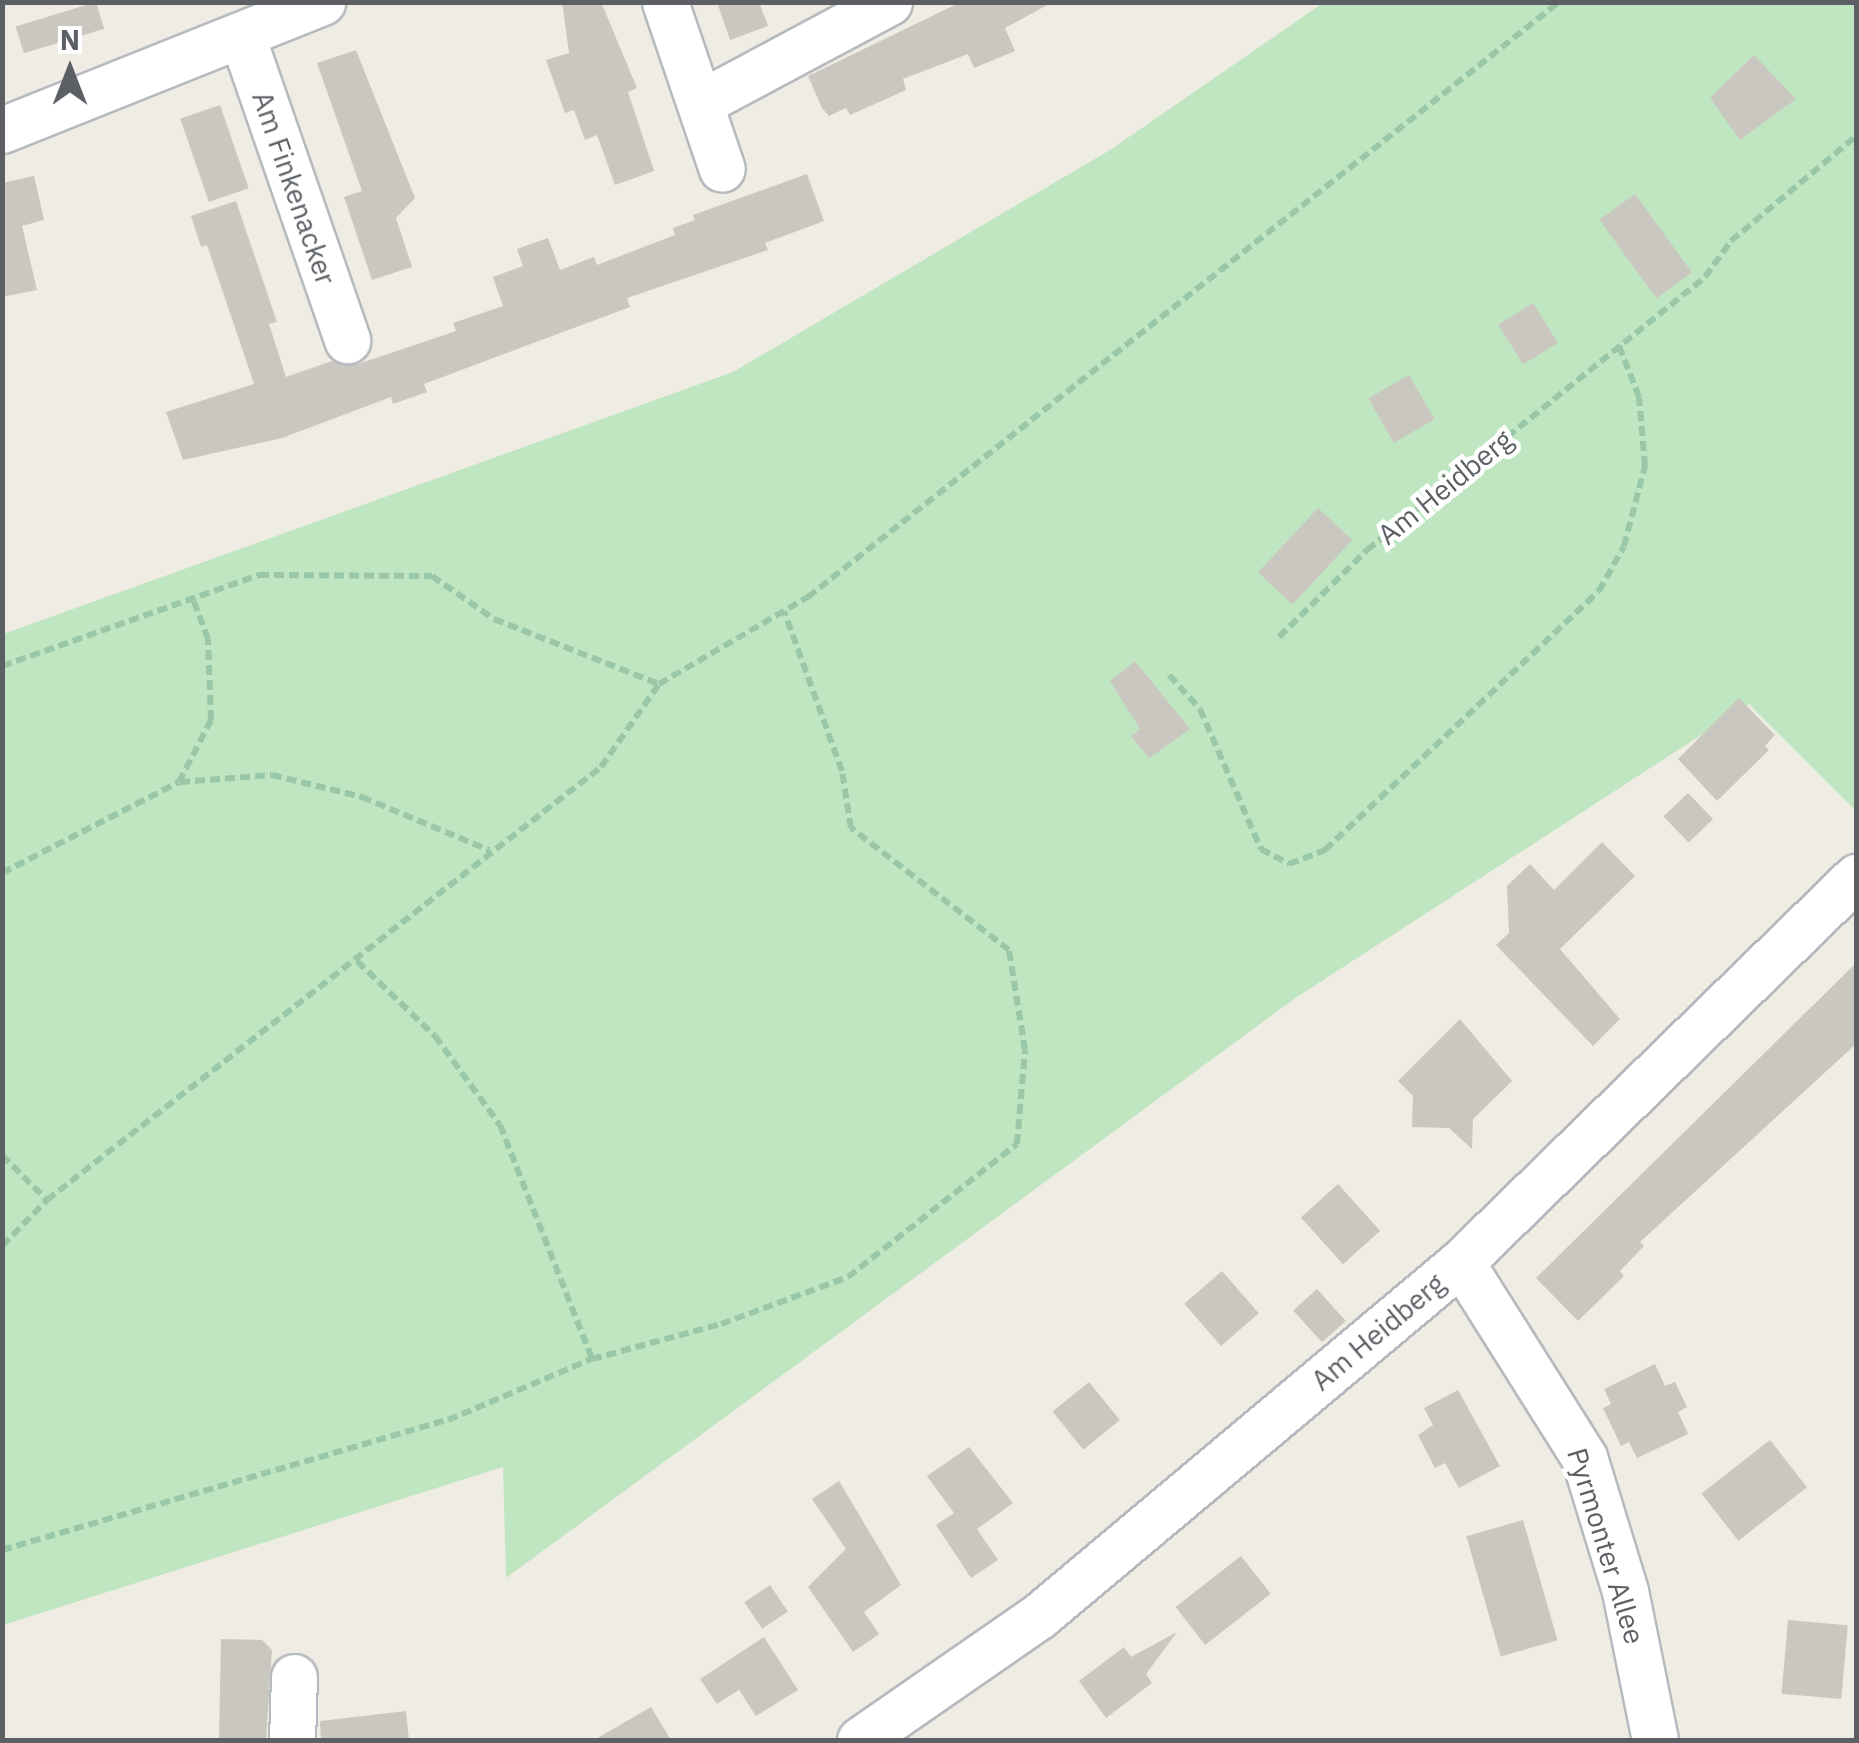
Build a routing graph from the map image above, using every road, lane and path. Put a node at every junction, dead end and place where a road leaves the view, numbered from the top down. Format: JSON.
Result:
{"nodes":[{"id":1,"x":322,"y":2,"type":"edge"},
{"id":2,"x":666,"y":2,"type":"edge"},
{"id":3,"x":889,"y":2,"type":"edge"},
{"id":4,"x":1559,"y":2,"type":"edge"},
{"id":5,"x":242,"y":36,"type":"junction"},
{"id":6,"x":702,"y":102,"type":"junction"},
{"id":7,"x":2,"y":130,"type":"edge"},
{"id":8,"x":1856,"y":136,"type":"edge"},
{"id":9,"x":722,"y":169,"type":"dead end"},
{"id":10,"x":347,"y":340,"type":"dead end"},
{"id":11,"x":1618,"y":343,"type":"junction"},
{"id":12,"x":193,"y":599,"type":"junction"},
{"id":13,"x":784,"y":611,"type":"junction"},
{"id":14,"x":1279,"y":637,"type":"dead end"},
{"id":15,"x":2,"y":666,"type":"edge"},
{"id":16,"x":1169,"y":674,"type":"dead end"},
{"id":17,"x":659,"y":684,"type":"junction"},
{"id":18,"x":179,"y":782,"type":"junction"},
{"id":19,"x":490,"y":850,"type":"junction"},
{"id":20,"x":2,"y":872,"type":"edge"},
{"id":21,"x":1856,"y":877,"type":"edge"},
{"id":22,"x":357,"y":961,"type":"junction"},
{"id":23,"x":2,"y":1154,"type":"edge"},
{"id":24,"x":47,"y":1200,"type":"junction"},
{"id":25,"x":2,"y":1246,"type":"edge"},
{"id":26,"x":1461,"y":1262,"type":"junction"},
{"id":27,"x":592,"y":1359,"type":"junction"},
{"id":28,"x":2,"y":1550,"type":"edge"},
{"id":29,"x":294,"y":1678,"type":"dead end"},
{"id":30,"x":1667,"y":1737,"type":"edge"},
{"id":31,"x":292,"y":1740,"type":"edge"},
{"id":32,"x":860,"y":1740,"type":"edge"}],
"edges":[{"from":1,"to":5,"type":"street"},
{"from":2,"to":6,"type":"street"},
{"from":3,"to":6,"type":"street"},
{"from":4,"to":13,"type":"path"},
{"from":5,"to":7,"type":"street"},
{"from":5,"to":10,"type":"street","name":"Am Finkenacker"},
{"from":6,"to":9,"type":"street"},
{"from":8,"to":11,"type":"path","name":"Am Heidberg"},
{"from":11,"to":14,"type":"path","name":"Am Heidberg"},
{"from":11,"to":16,"type":"path"},
{"from":12,"to":15,"type":"path"},
{"from":12,"to":17,"type":"path"},
{"from":12,"to":18,"type":"path"},
{"from":13,"to":17,"type":"path"},
{"from":13,"to":27,"type":"path"},
{"from":17,"to":19,"type":"path"},
{"from":18,"to":19,"type":"path"},
{"from":18,"to":20,"type":"path"},
{"from":19,"to":22,"type":"path"},
{"from":21,"to":26,"type":"street","name":"Am Heidberg"},
{"from":22,"to":24,"type":"path"},
{"from":22,"to":27,"type":"path"},
{"from":23,"to":24,"type":"path"},
{"from":24,"to":25,"type":"path"},
{"from":26,"to":30,"type":"street","name":"Pyrmonter Allee"},
{"from":26,"to":32,"type":"street","name":"Am Heidberg"},
{"from":27,"to":28,"type":"path"},
{"from":29,"to":31,"type":"street"}]}
